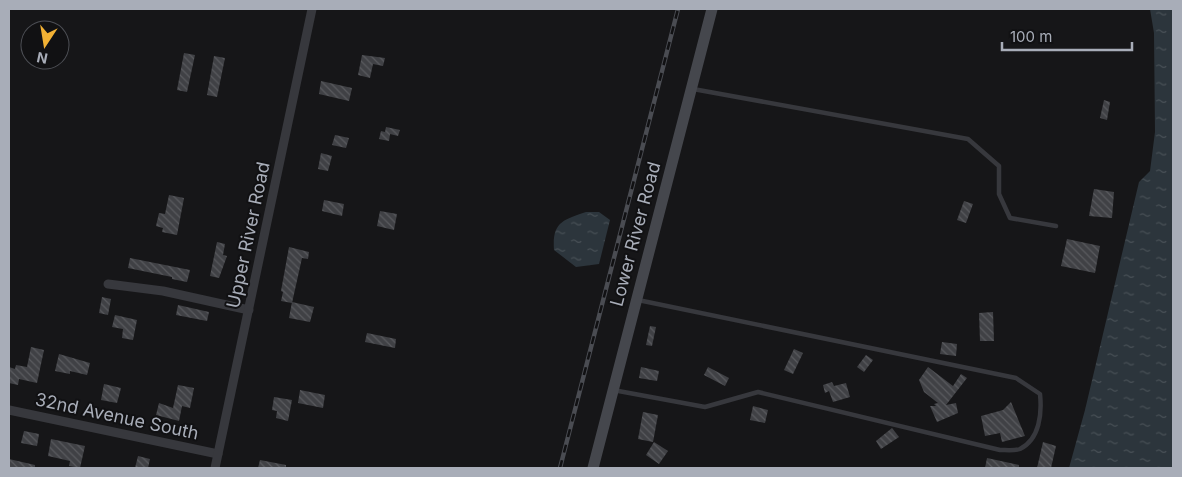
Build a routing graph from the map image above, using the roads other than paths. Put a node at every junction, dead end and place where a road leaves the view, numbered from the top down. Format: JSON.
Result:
{"nodes":[{"id":1,"x":312,"y":9,"type":"edge"},
{"id":2,"x":712,"y":9,"type":"edge"},
{"id":3,"x":692,"y":89,"type":"junction"},
{"id":4,"x":1056,"y":226,"type":"dead end"},
{"id":5,"x":108,"y":284,"type":"dead end"},
{"id":6,"x":636,"y":300,"type":"junction"},
{"id":7,"x":248,"y":310,"type":"junction"},
{"id":8,"x":612,"y":390,"type":"junction"},
{"id":9,"x":9,"y":410,"type":"edge"},
{"id":10,"x":218,"y":454,"type":"junction"},
{"id":11,"x":215,"y":468,"type":"edge"},
{"id":12,"x":593,"y":468,"type":"edge"}],
"edges":[{"from":1,"to":7,"type":"street","name":"Upper River Road"},
{"from":2,"to":3,"type":"street","name":"Lower River Road"},
{"from":3,"to":4,"type":"lane"},
{"from":3,"to":6,"type":"street","name":"Lower River Road"},
{"from":5,"to":7,"type":"street"},
{"from":6,"to":8,"type":"street","name":"Lower River Road"},
{"from":6,"to":8,"type":"lane"},
{"from":7,"to":10,"type":"street","name":"Upper River Road"},
{"from":8,"to":12,"type":"street","name":"Lower River Road"},
{"from":9,"to":10,"type":"street","name":"32nd Avenue South"},
{"from":10,"to":11,"type":"street","name":"Upper River Road"}]}
